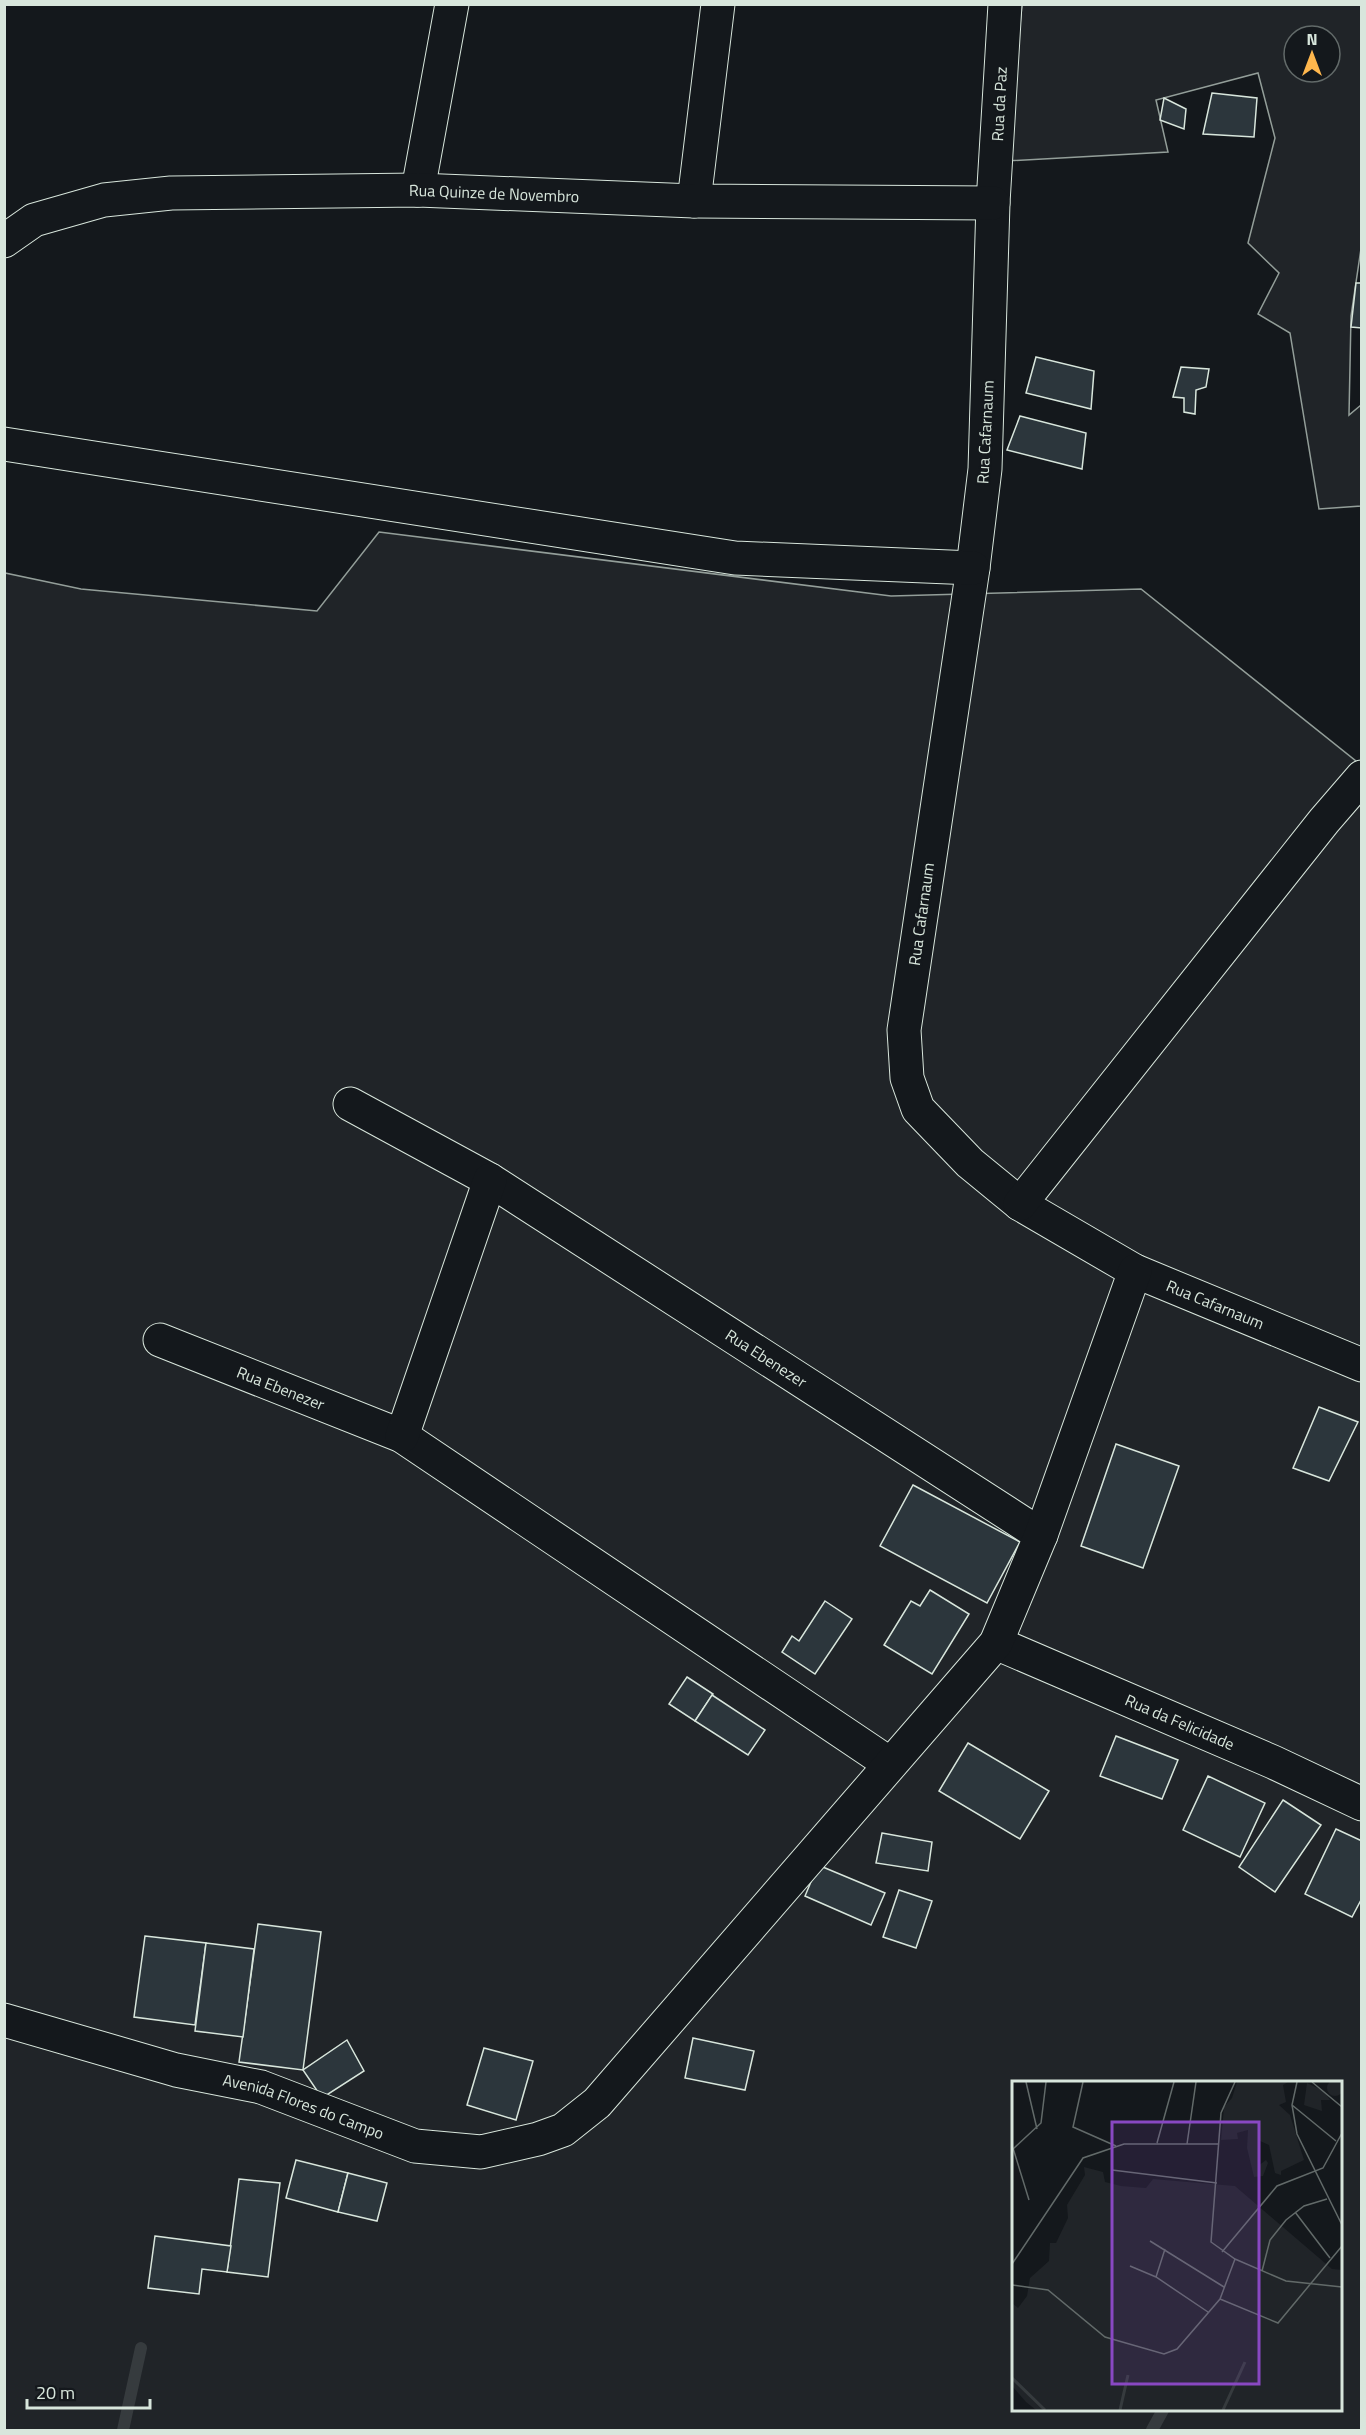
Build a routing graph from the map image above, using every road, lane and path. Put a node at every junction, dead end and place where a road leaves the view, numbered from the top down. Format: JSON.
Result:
{"nodes":[{"id":1,"x":452,"y":4,"type":"edge"},
{"id":2,"x":718,"y":4,"type":"edge"},
{"id":3,"x":1005,"y":4,"type":"edge"},
{"id":4,"x":418,"y":190,"type":"junction"},
{"id":5,"x":694,"y":201,"type":"junction"},
{"id":6,"x":993,"y":202,"type":"junction"},
{"id":7,"x":19,"y":213,"type":"edge"},
{"id":8,"x":4,"y":241,"type":"edge"},
{"id":9,"x":4,"y":444,"type":"edge"},
{"id":10,"x":973,"y":568,"type":"junction"},
{"id":11,"x":1362,"y":777,"type":"edge"},
{"id":12,"x":350,"y":1104,"type":"dead end"},
{"id":13,"x":490,"y":1180,"type":"junction"},
{"id":14,"x":1020,"y":1204,"type":"junction"},
{"id":15,"x":1135,"y":1271,"type":"junction"},
{"id":16,"x":160,"y":1340,"type":"dead end"},
{"id":17,"x":1362,"y":1365,"type":"edge"},
{"id":18,"x":402,"y":1436,"type":"junction"},
{"id":19,"x":1041,"y":1535,"type":"junction"},
{"id":20,"x":996,"y":1643,"type":"junction"},
{"id":21,"x":890,"y":1764,"type":"junction"},
{"id":22,"x":1362,"y":1804,"type":"edge"},
{"id":23,"x":4,"y":2020,"type":"edge"}],
"edges":[{"from":1,"to":4,"type":"street"},
{"from":2,"to":5,"type":"street"},
{"from":3,"to":6,"type":"street","name":"Rua da Paz"},
{"from":4,"to":5,"type":"street","name":"Rua Quinze de Novembro"},
{"from":4,"to":7,"type":"street","name":"Rua Quinze de Novembro"},
{"from":5,"to":6,"type":"street","name":"Rua Quinze de Novembro"},
{"from":6,"to":10,"type":"street","name":"Rua Cafarnaum"},
{"from":7,"to":8,"type":"street","name":"Rua Quinze de Novembro"},
{"from":9,"to":10,"type":"street"},
{"from":10,"to":14,"type":"street","name":"Rua Cafarnaum"},
{"from":11,"to":14,"type":"street"},
{"from":12,"to":13,"type":"street","name":"Rua Ebenezer"},
{"from":13,"to":18,"type":"street"},
{"from":13,"to":19,"type":"street","name":"Rua Ebenezer"},
{"from":14,"to":15,"type":"street","name":"Rua Cafarnaum"},
{"from":15,"to":17,"type":"street","name":"Rua Cafarnaum"},
{"from":15,"to":19,"type":"street","name":"Avenida Flores do Campo"},
{"from":16,"to":18,"type":"street","name":"Rua Ebenezer"},
{"from":18,"to":21,"type":"street","name":"Rua Ebenezer"},
{"from":19,"to":20,"type":"street","name":"Avenida Flores do Campo"},
{"from":20,"to":21,"type":"street","name":"Avenida Flores do Campo"},
{"from":20,"to":22,"type":"street","name":"Rua da Felicidade"},
{"from":21,"to":23,"type":"street","name":"Avenida Flores do Campo"}]}
